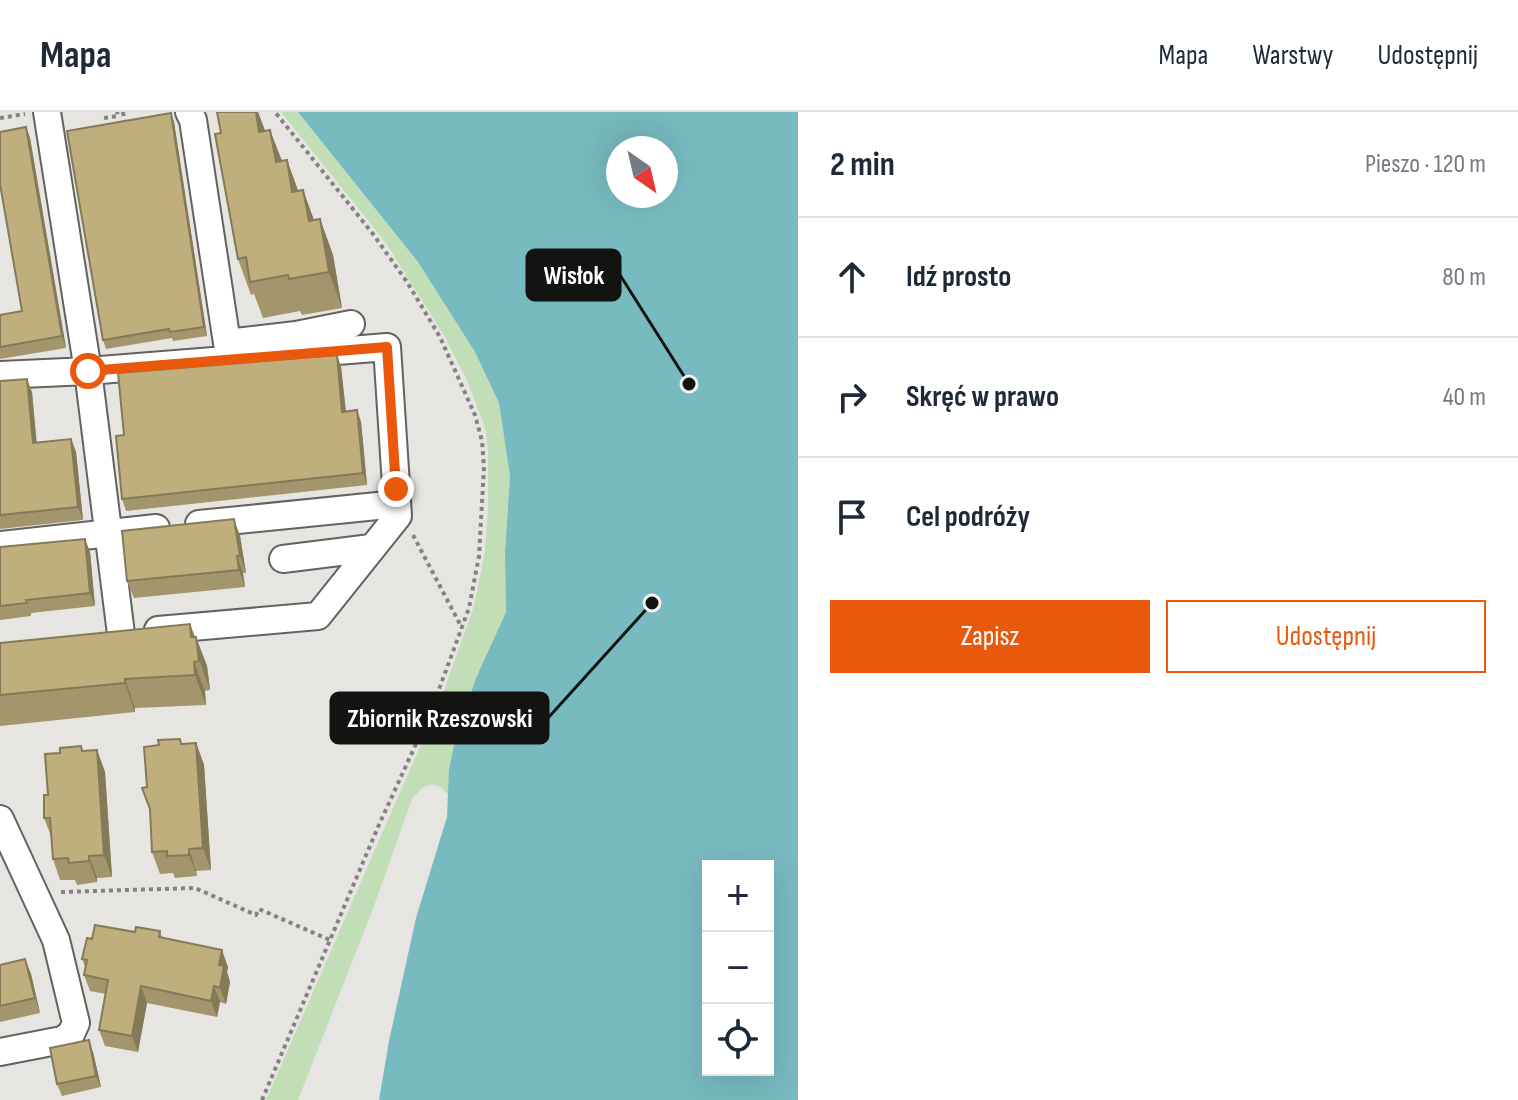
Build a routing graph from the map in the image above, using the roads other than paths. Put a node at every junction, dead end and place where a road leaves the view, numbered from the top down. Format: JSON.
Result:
{"nodes":[{"id":1,"x":47,"y":112,"type":"edge"},
{"id":2,"x":189,"y":112,"type":"edge"},
{"id":3,"x":351,"y":324,"type":"dead end"},
{"id":4,"x":88,"y":371,"type":"junction"},
{"id":5,"x":0,"y":375,"type":"edge"},
{"id":6,"x":397,"y":504,"type":"junction"},
{"id":7,"x":109,"y":533,"type":"junction"},
{"id":8,"x":330,"y":536,"type":"dead end"},
{"id":9,"x":379,"y":539,"type":"junction"},
{"id":10,"x":0,"y":545,"type":"edge"},
{"id":11,"x":283,"y":559,"type":"dead end"},
{"id":12,"x":121,"y":634,"type":"junction"},
{"id":13,"x":93,"y":637,"type":"edge"},
{"id":14,"x":0,"y":819,"type":"edge"},
{"id":15,"x":0,"y":1052,"type":"edge"}],
"edges":[{"from":1,"to":4,"type":"street"},
{"from":2,"to":3,"type":"street"},
{"from":4,"to":5,"type":"street"},
{"from":4,"to":6,"type":"street"},
{"from":4,"to":7,"type":"street"},
{"from":6,"to":7,"type":"street"},
{"from":6,"to":9,"type":"street"},
{"from":7,"to":10,"type":"street"},
{"from":7,"to":12,"type":"street"},
{"from":8,"to":9,"type":"street"},
{"from":9,"to":11,"type":"street"},
{"from":9,"to":12,"type":"street"},
{"from":12,"to":13,"type":"street"},
{"from":14,"to":15,"type":"street"}]}
